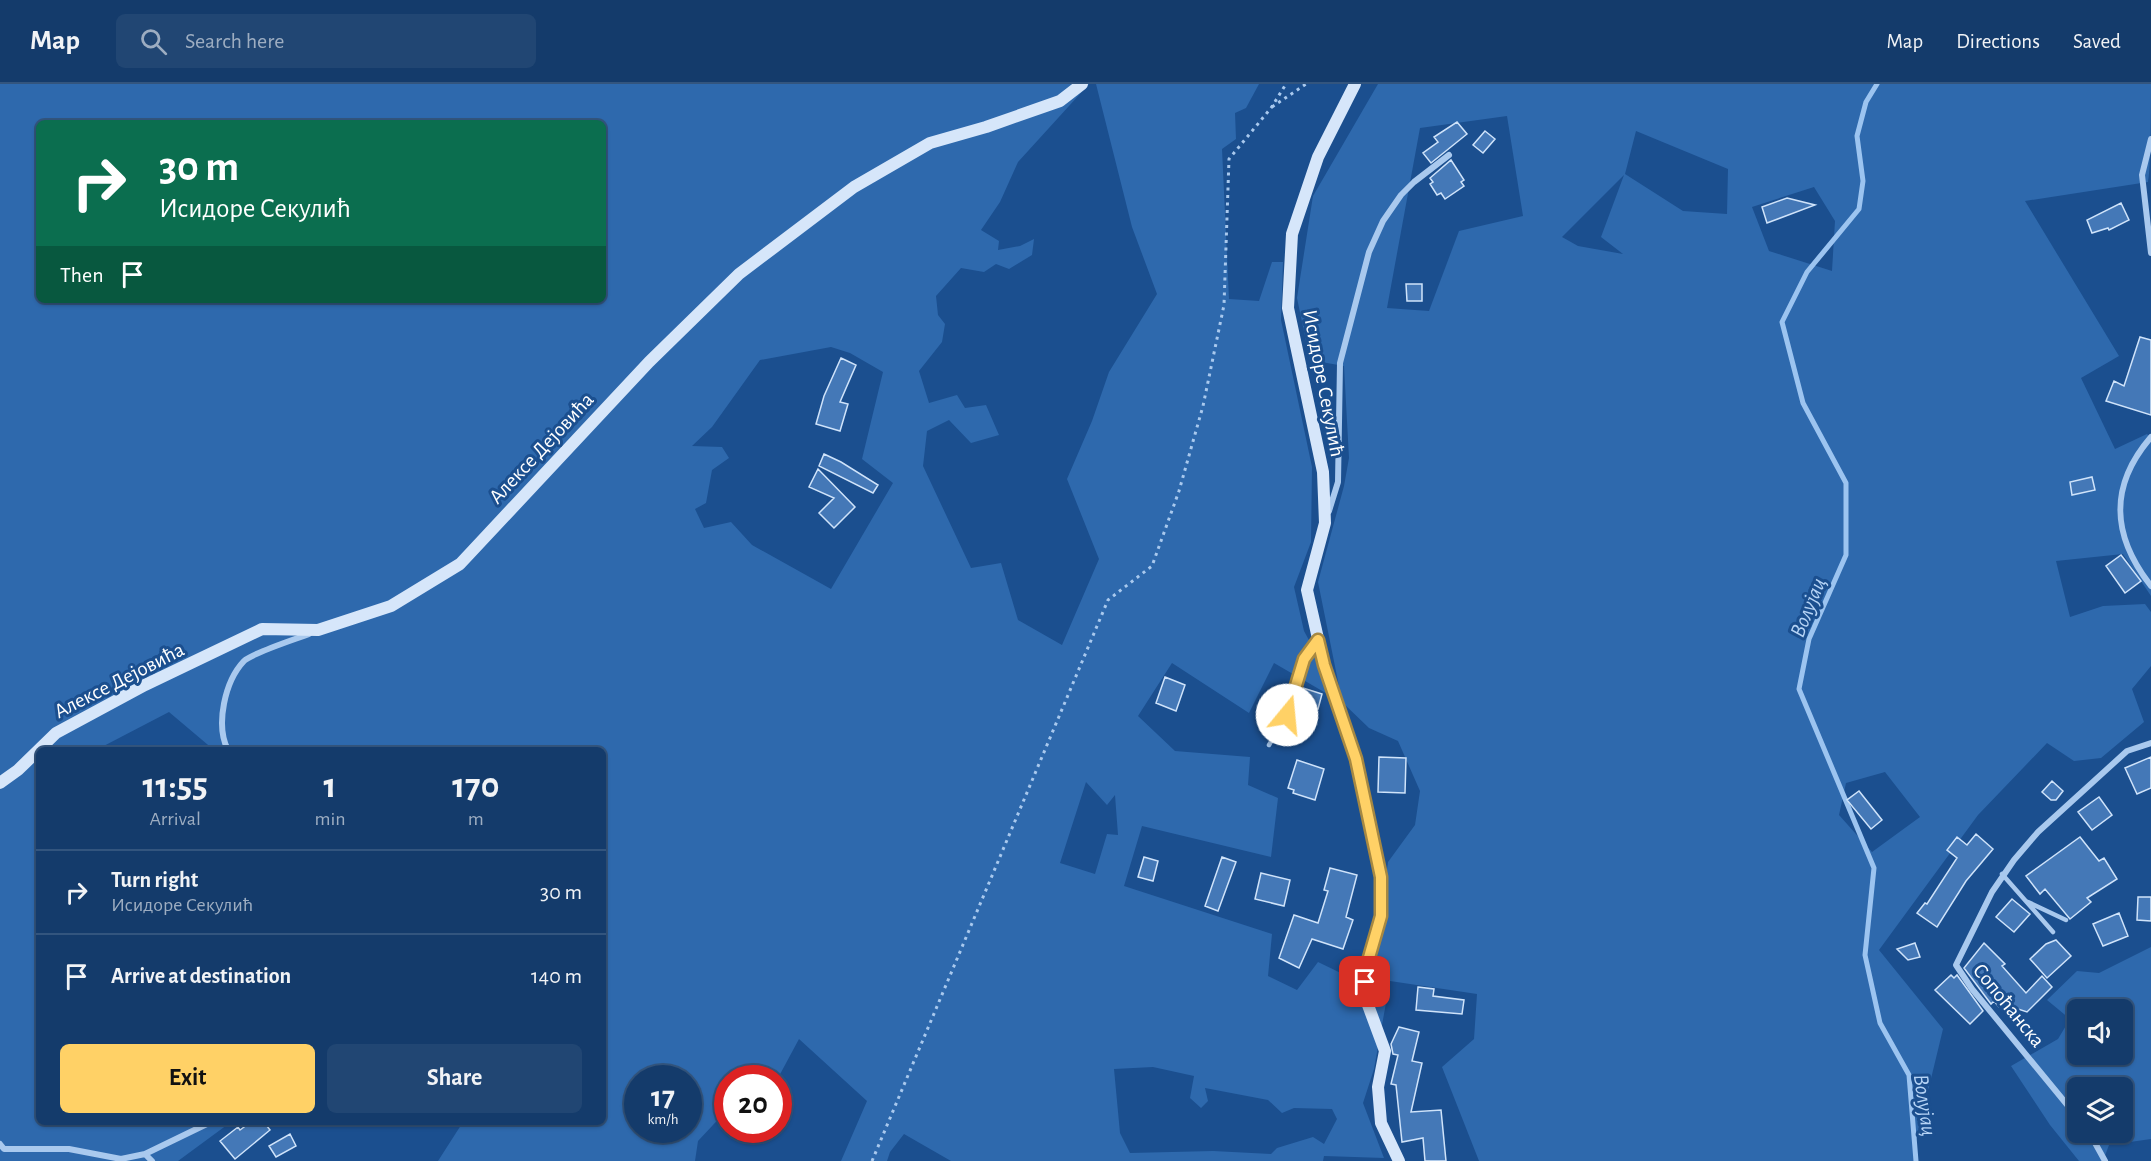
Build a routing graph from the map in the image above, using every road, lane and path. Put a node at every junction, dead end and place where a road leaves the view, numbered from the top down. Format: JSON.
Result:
{"nodes":[{"id":1,"x":1082,"y":84,"type":"edge"},
{"id":2,"x":1286,"y":84,"type":"edge"},
{"id":3,"x":1306,"y":84,"type":"edge"},
{"id":4,"x":1355,"y":84,"type":"edge"},
{"id":5,"x":1271,"y":108,"type":"junction"},
{"id":6,"x":2151,"y":139,"type":"edge"},
{"id":7,"x":1449,"y":155,"type":"dead end"},
{"id":8,"x":2151,"y":253,"type":"edge"},
{"id":9,"x":2151,"y":437,"type":"edge"},
{"id":10,"x":1325,"y":523,"type":"junction"},
{"id":11,"x":2151,"y":586,"type":"edge"},
{"id":12,"x":318,"y":630,"type":"junction"},
{"id":13,"x":1318,"y":640,"type":"junction"},
{"id":14,"x":2151,"y":743,"type":"edge"},
{"id":15,"x":1269,"y":745,"type":"dead end"},
{"id":16,"x":42,"y":747,"type":"edge"},
{"id":17,"x":227,"y":747,"type":"edge"},
{"id":18,"x":36,"y":752,"type":"edge"},
{"id":19,"x":0,"y":783,"type":"edge"},
{"id":20,"x":2002,"y":874,"type":"junction"},
{"id":21,"x":2026,"y":901,"type":"junction"},
{"id":22,"x":2066,"y":920,"type":"dead end"},
{"id":23,"x":2053,"y":932,"type":"dead end"},
{"id":24,"x":2067,"y":1105,"type":"edge"},
{"id":25,"x":205,"y":1125,"type":"edge"},
{"id":26,"x":2095,"y":1143,"type":"edge"},
{"id":27,"x":0,"y":1144,"type":"edge"},
{"id":28,"x":145,"y":1154,"type":"junction"},
{"id":29,"x":152,"y":1161,"type":"edge"},
{"id":30,"x":872,"y":1161,"type":"edge"},
{"id":31,"x":1399,"y":1161,"type":"edge"},
{"id":32,"x":2105,"y":1161,"type":"edge"}],
"edges":[{"from":1,"to":12,"type":"street","name":"Алексе Дејовића"},
{"from":2,"to":5,"type":"path"},
{"from":3,"to":5,"type":"path"},
{"from":4,"to":10,"type":"street","name":"Исидоре Секулић"},
{"from":5,"to":30,"type":"path"},
{"from":6,"to":8,"type":"street"},
{"from":7,"to":10,"type":"street","name":"Исидоре Секулић"},
{"from":9,"to":11,"type":"street"},
{"from":10,"to":13,"type":"street","name":"Исидоре Секулић"},
{"from":12,"to":16,"type":"street","name":"Алексе Дејовића"},
{"from":12,"to":17,"type":"street"},
{"from":13,"to":15,"type":"lane"},
{"from":13,"to":31,"type":"street","name":"Исидоре Секулић"},
{"from":14,"to":20,"type":"street","name":"Сопоћанска"},
{"from":18,"to":19,"type":"street","name":"Алексе Дејовића"},
{"from":20,"to":21,"type":"lane"},
{"from":20,"to":24,"type":"street","name":"Сопоћанска"},
{"from":21,"to":22,"type":"lane"},
{"from":21,"to":23,"type":"lane"},
{"from":25,"to":28,"type":"street"},
{"from":26,"to":32,"type":"street"},
{"from":27,"to":28,"type":"street"},
{"from":28,"to":29,"type":"street"}]}
